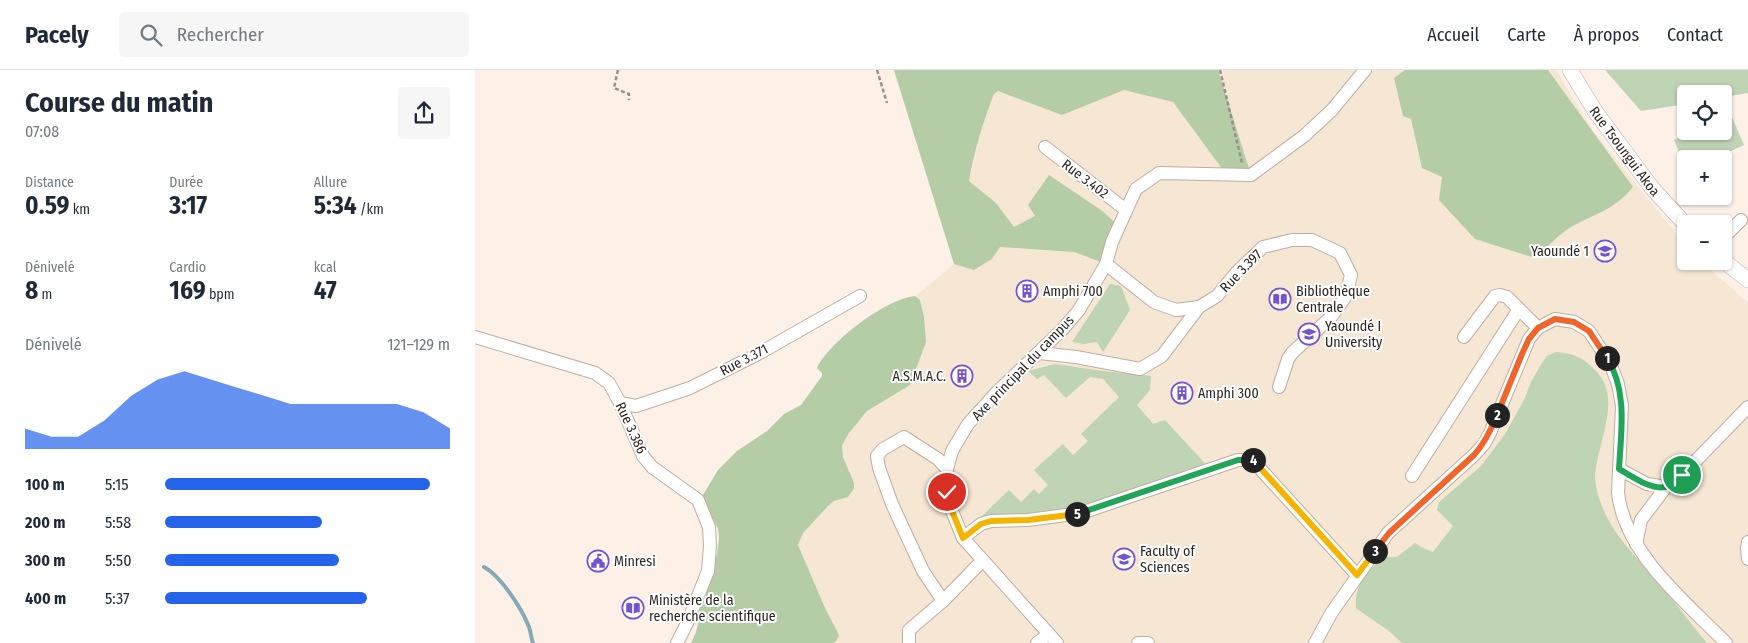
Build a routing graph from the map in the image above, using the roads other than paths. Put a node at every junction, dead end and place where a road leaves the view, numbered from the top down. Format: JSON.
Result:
{"nodes":[{"id":1,"x":1365,"y":70,"type":"edge"},
{"id":2,"x":1570,"y":70,"type":"edge"},
{"id":3,"x":1045,"y":147,"type":"dead end"},
{"id":4,"x":1126,"y":210,"type":"junction"},
{"id":5,"x":1677,"y":215,"type":"edge"},
{"id":6,"x":1741,"y":220,"type":"dead end"},
{"id":7,"x":1732,"y":229,"type":"edge"},
{"id":8,"x":1106,"y":264,"type":"junction"},
{"id":9,"x":1732,"y":267,"type":"edge"},
{"id":10,"x":1748,"y":280,"type":"edge"},
{"id":11,"x":861,"y":296,"type":"dead end"},
{"id":12,"x":1199,"y":307,"type":"junction"},
{"id":13,"x":1519,"y":309,"type":"junction"},
{"id":14,"x":1538,"y":328,"type":"junction"},
{"id":15,"x":1464,"y":337,"type":"dead end"},
{"id":16,"x":475,"y":338,"type":"edge"},
{"id":17,"x":1039,"y":353,"type":"junction"},
{"id":18,"x":1279,"y":387,"type":"dead end"},
{"id":19,"x":620,"y":403,"type":"junction"},
{"id":20,"x":1748,"y":407,"type":"edge"},
{"id":21,"x":947,"y":469,"type":"junction"},
{"id":22,"x":1619,"y":469,"type":"junction"},
{"id":23,"x":1412,"y":476,"type":"dead end"},
{"id":24,"x":1666,"y":487,"type":"junction"},
{"id":25,"x":963,"y":538,"type":"junction"},
{"id":26,"x":1748,"y":542,"type":"edge"},
{"id":27,"x":1635,"y":544,"type":"junction"},
{"id":28,"x":1748,"y":559,"type":"edge"},
{"id":29,"x":982,"y":561,"type":"junction"},
{"id":30,"x":1357,"y":575,"type":"junction"},
{"id":31,"x":943,"y":601,"type":"junction"},
{"id":32,"x":1053,"y":639,"type":"edge"},
{"id":33,"x":1318,"y":641,"type":"edge"},
{"id":34,"x":677,"y":643,"type":"edge"},
{"id":35,"x":909,"y":643,"type":"edge"},
{"id":36,"x":1037,"y":643,"type":"edge"},
{"id":37,"x":1138,"y":643,"type":"edge"},
{"id":38,"x":1148,"y":643,"type":"edge"},
{"id":39,"x":1726,"y":643,"type":"edge"}],
"edges":[{"from":1,"to":4,"type":"street","name":"Axe principal du campus"},
{"from":2,"to":5,"type":"main road","name":"Rue Tsoungui Akoa"},
{"from":3,"to":4,"type":"street","name":"Rue 3.402"},
{"from":4,"to":8,"type":"street","name":"Axe principal du campus"},
{"from":6,"to":7,"type":"street"},
{"from":8,"to":12,"type":"street"},
{"from":8,"to":17,"type":"street","name":"Axe principal du campus"},
{"from":9,"to":10,"type":"main road"},
{"from":11,"to":19,"type":"street","name":"Rue 3.371"},
{"from":12,"to":17,"type":"street","name":"Rue 3.397"},
{"from":12,"to":18,"type":"street","name":"Rue 3.397"},
{"from":13,"to":14,"type":"street"},
{"from":13,"to":15,"type":"street"},
{"from":13,"to":23,"type":"street"},
{"from":14,"to":22,"type":"street"},
{"from":14,"to":30,"type":"street"},
{"from":16,"to":19,"type":"street","name":"Rue 3.386"},
{"from":17,"to":21,"type":"street","name":"Axe principal du campus"},
{"from":19,"to":34,"type":"street","name":"Rue 3.386"},
{"from":20,"to":24,"type":"street"},
{"from":21,"to":25,"type":"street","name":"Axe principal du campus"},
{"from":21,"to":31,"type":"street"},
{"from":22,"to":24,"type":"street"},
{"from":22,"to":27,"type":"street"},
{"from":24,"to":27,"type":"street"},
{"from":25,"to":29,"type":"street","name":"Axe principal du campus"},
{"from":25,"to":30,"type":"street"},
{"from":26,"to":28,"type":"street"},
{"from":27,"to":39,"type":"street"},
{"from":29,"to":31,"type":"street"},
{"from":29,"to":32,"type":"street","name":"Axe principal du campus"},
{"from":30,"to":33,"type":"street"},
{"from":31,"to":35,"type":"street"},
{"from":32,"to":36,"type":"street"},
{"from":37,"to":38,"type":"street"}]}
